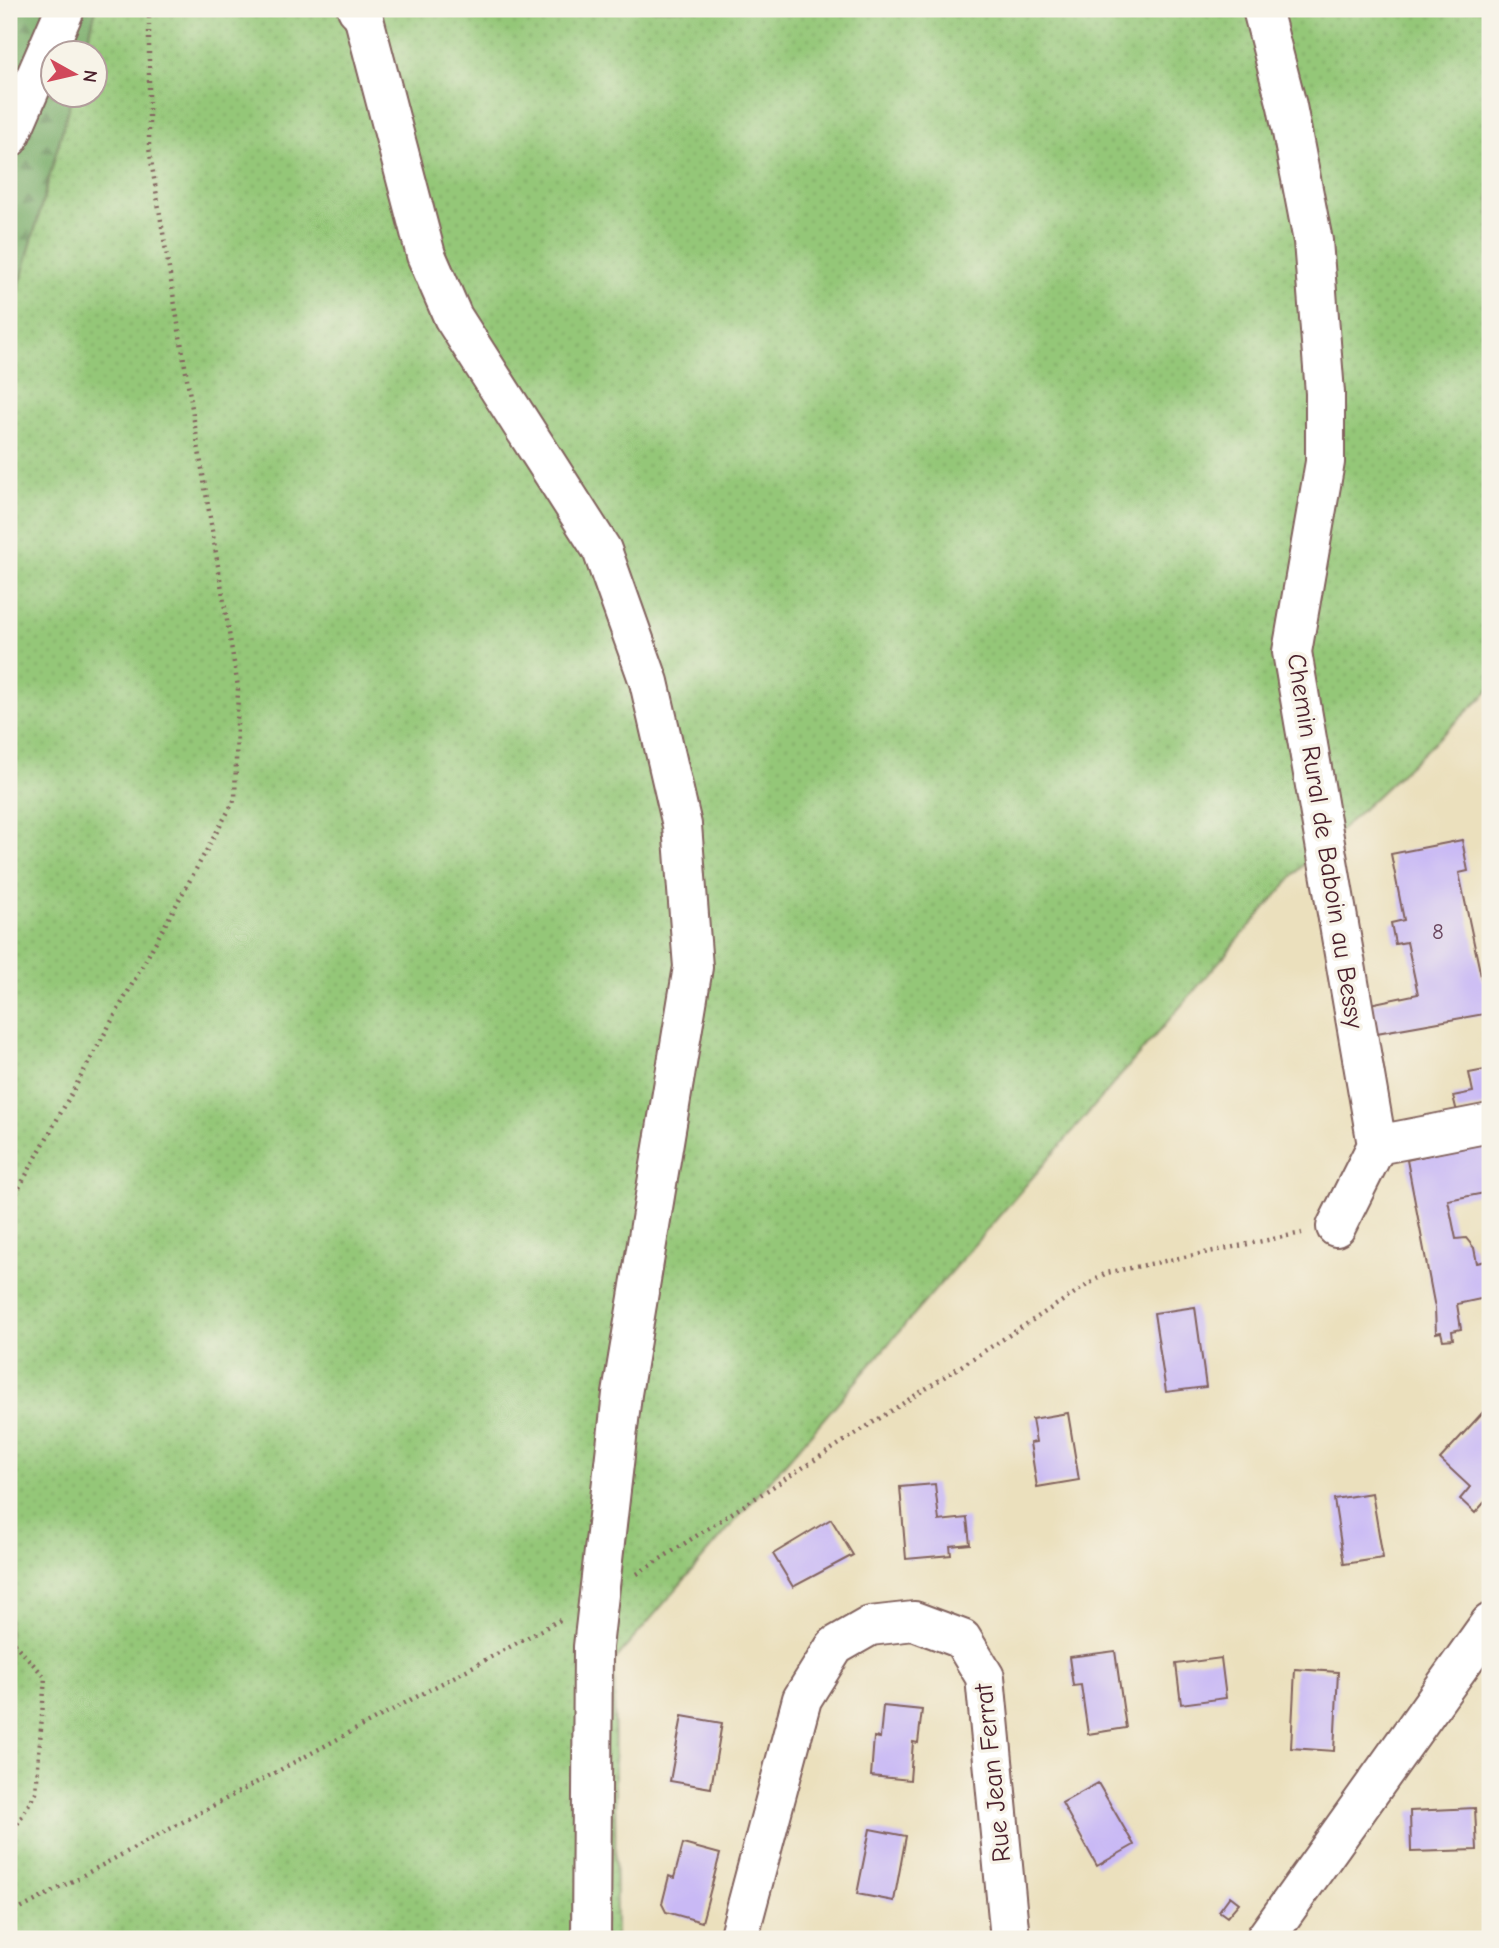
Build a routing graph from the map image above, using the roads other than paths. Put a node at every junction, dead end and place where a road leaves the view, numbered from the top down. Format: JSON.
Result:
{"nodes":[{"id":1,"x":65,"y":9,"type":"edge"},
{"id":2,"x":357,"y":9,"type":"edge"},
{"id":3,"x":1262,"y":9,"type":"edge"},
{"id":4,"x":9,"y":138,"type":"edge"},
{"id":5,"x":1490,"y":1123,"type":"edge"},
{"id":6,"x":1377,"y":1145,"type":"junction"},
{"id":7,"x":1336,"y":1227,"type":"road end"},
{"id":8,"x":1490,"y":1623,"type":"edge"},
{"id":9,"x":591,"y":1939,"type":"edge"},
{"id":10,"x":738,"y":1939,"type":"edge"},
{"id":11,"x":1010,"y":1939,"type":"edge"},
{"id":12,"x":1265,"y":1939,"type":"edge"}],
"edges":[{"from":1,"to":4,"type":"street"},
{"from":2,"to":9,"type":"street"},
{"from":3,"to":6,"type":"street","name":"Chemin Rural de Baboin au Bessy"},
{"from":5,"to":6,"type":"street"},
{"from":6,"to":7,"type":"street"},
{"from":8,"to":12,"type":"street"},
{"from":10,"to":11,"type":"street","name":"Rue Jean Ferrat"}]}
